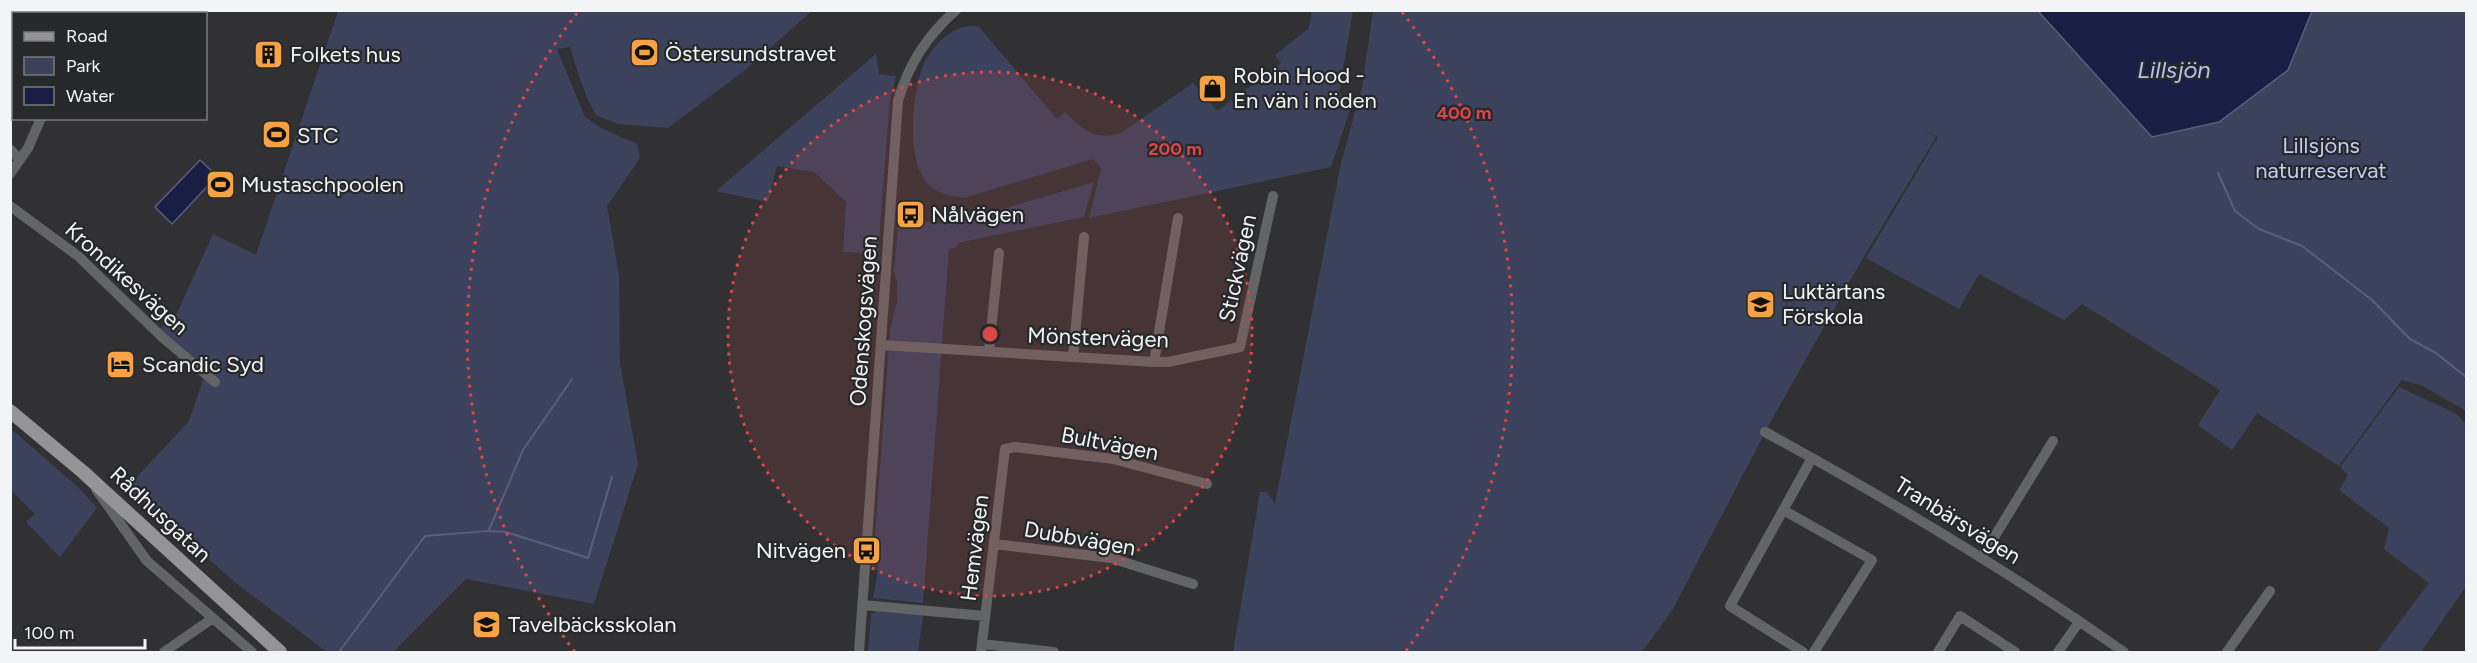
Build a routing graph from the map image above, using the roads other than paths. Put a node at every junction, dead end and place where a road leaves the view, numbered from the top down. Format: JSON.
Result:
{"nodes":[{"id":1,"x":956,"y":10,"type":"edge"},
{"id":2,"x":40,"y":120,"type":"edge"},
{"id":3,"x":10,"y":149,"type":"edge"},
{"id":4,"x":20,"y":160,"type":"junction"},
{"id":5,"x":10,"y":174,"type":"edge"},
{"id":6,"x":1273,"y":196,"type":"dead end"},
{"id":7,"x":10,"y":206,"type":"edge"},
{"id":8,"x":1178,"y":218,"type":"dead end"},
{"id":9,"x":1084,"y":237,"type":"dead end"},
{"id":10,"x":999,"y":253,"type":"dead end"},
{"id":11,"x":881,"y":345,"type":"junction"},
{"id":12,"x":1240,"y":347,"type":"joint"},
{"id":13,"x":988,"y":351,"type":"junction"},
{"id":14,"x":1073,"y":357,"type":"junction"},
{"id":15,"x":1154,"y":362,"type":"junction"},
{"id":16,"x":215,"y":382,"type":"dead end"},
{"id":17,"x":10,"y":411,"type":"edge"},
{"id":18,"x":1765,"y":432,"type":"dead end"},
{"id":19,"x":2053,"y":441,"type":"dead end"},
{"id":20,"x":1005,"y":449,"type":"joint"},
{"id":21,"x":1812,"y":458,"type":"junction"},
{"id":22,"x":83,"y":472,"type":"junction"},
{"id":23,"x":1207,"y":484,"type":"dead end"},
{"id":24,"x":1783,"y":510,"type":"junction"},
{"id":25,"x":994,"y":544,"type":"junction"},
{"id":26,"x":1982,"y":557,"type":"junction"},
{"id":27,"x":1193,"y":584,"type":"dead end"},
{"id":28,"x":2270,"y":591,"type":"dead end"},
{"id":29,"x":862,"y":605,"type":"junction"},
{"id":30,"x":985,"y":616,"type":"junction"},
{"id":31,"x":213,"y":618,"type":"junction"},
{"id":32,"x":2079,"y":622,"type":"junction"},
{"id":33,"x":981,"y":648,"type":"edge"},
{"id":34,"x":164,"y":652,"type":"edge"},
{"id":35,"x":252,"y":652,"type":"edge"},
{"id":36,"x":280,"y":652,"type":"edge"},
{"id":37,"x":859,"y":652,"type":"edge"},
{"id":38,"x":1054,"y":652,"type":"edge"},
{"id":39,"x":1803,"y":652,"type":"edge"},
{"id":40,"x":1814,"y":652,"type":"edge"},
{"id":41,"x":1938,"y":652,"type":"edge"},
{"id":42,"x":2015,"y":652,"type":"edge"},
{"id":43,"x":2058,"y":652,"type":"edge"},
{"id":44,"x":2124,"y":652,"type":"edge"},
{"id":45,"x":2227,"y":652,"type":"edge"}],
"edges":[{"from":1,"to":11,"type":"street","name":"Odenskogsvägen"},
{"from":2,"to":4,"type":"street"},
{"from":3,"to":4,"type":"street"},
{"from":4,"to":5,"type":"street"},
{"from":6,"to":12,"type":"street","name":"Stickvägen"},
{"from":7,"to":16,"type":"street","name":"Krondikesvägen"},
{"from":8,"to":15,"type":"street"},
{"from":9,"to":14,"type":"street"},
{"from":10,"to":13,"type":"street"},
{"from":11,"to":13,"type":"street","name":"Mönstervägen"},
{"from":11,"to":29,"type":"street","name":"Odenskogsvägen"},
{"from":12,"to":15,"type":"street","name":"Mönstervägen"},
{"from":13,"to":14,"type":"street","name":"Mönstervägen"},
{"from":14,"to":15,"type":"street","name":"Mönstervägen"},
{"from":17,"to":22,"type":"main road","name":"Rådhusgatan"},
{"from":18,"to":21,"type":"street","name":"Tranbärsvägen"},
{"from":19,"to":26,"type":"street"},
{"from":20,"to":23,"type":"street","name":"Bultvägen"},
{"from":20,"to":25,"type":"street","name":"Hemvägen"},
{"from":21,"to":24,"type":"street"},
{"from":21,"to":26,"type":"street","name":"Tranbärsvägen"},
{"from":22,"to":31,"type":"street"},
{"from":22,"to":36,"type":"main road","name":"Rådhusgatan"},
{"from":24,"to":39,"type":"street"},
{"from":24,"to":40,"type":"street"},
{"from":25,"to":27,"type":"street","name":"Dubbvägen"},
{"from":25,"to":30,"type":"street","name":"Hemvägen"},
{"from":26,"to":32,"type":"street","name":"Tranbärsvägen"},
{"from":28,"to":45,"type":"street"},
{"from":29,"to":30,"type":"street"},
{"from":29,"to":37,"type":"street","name":"Odenskogsvägen"},
{"from":30,"to":33,"type":"street","name":"Hemvägen"},
{"from":31,"to":34,"type":"street"},
{"from":31,"to":35,"type":"street"},
{"from":32,"to":43,"type":"street"},
{"from":32,"to":44,"type":"street","name":"Tranbärsvägen"},
{"from":33,"to":38,"type":"street"},
{"from":41,"to":42,"type":"street"}]}
